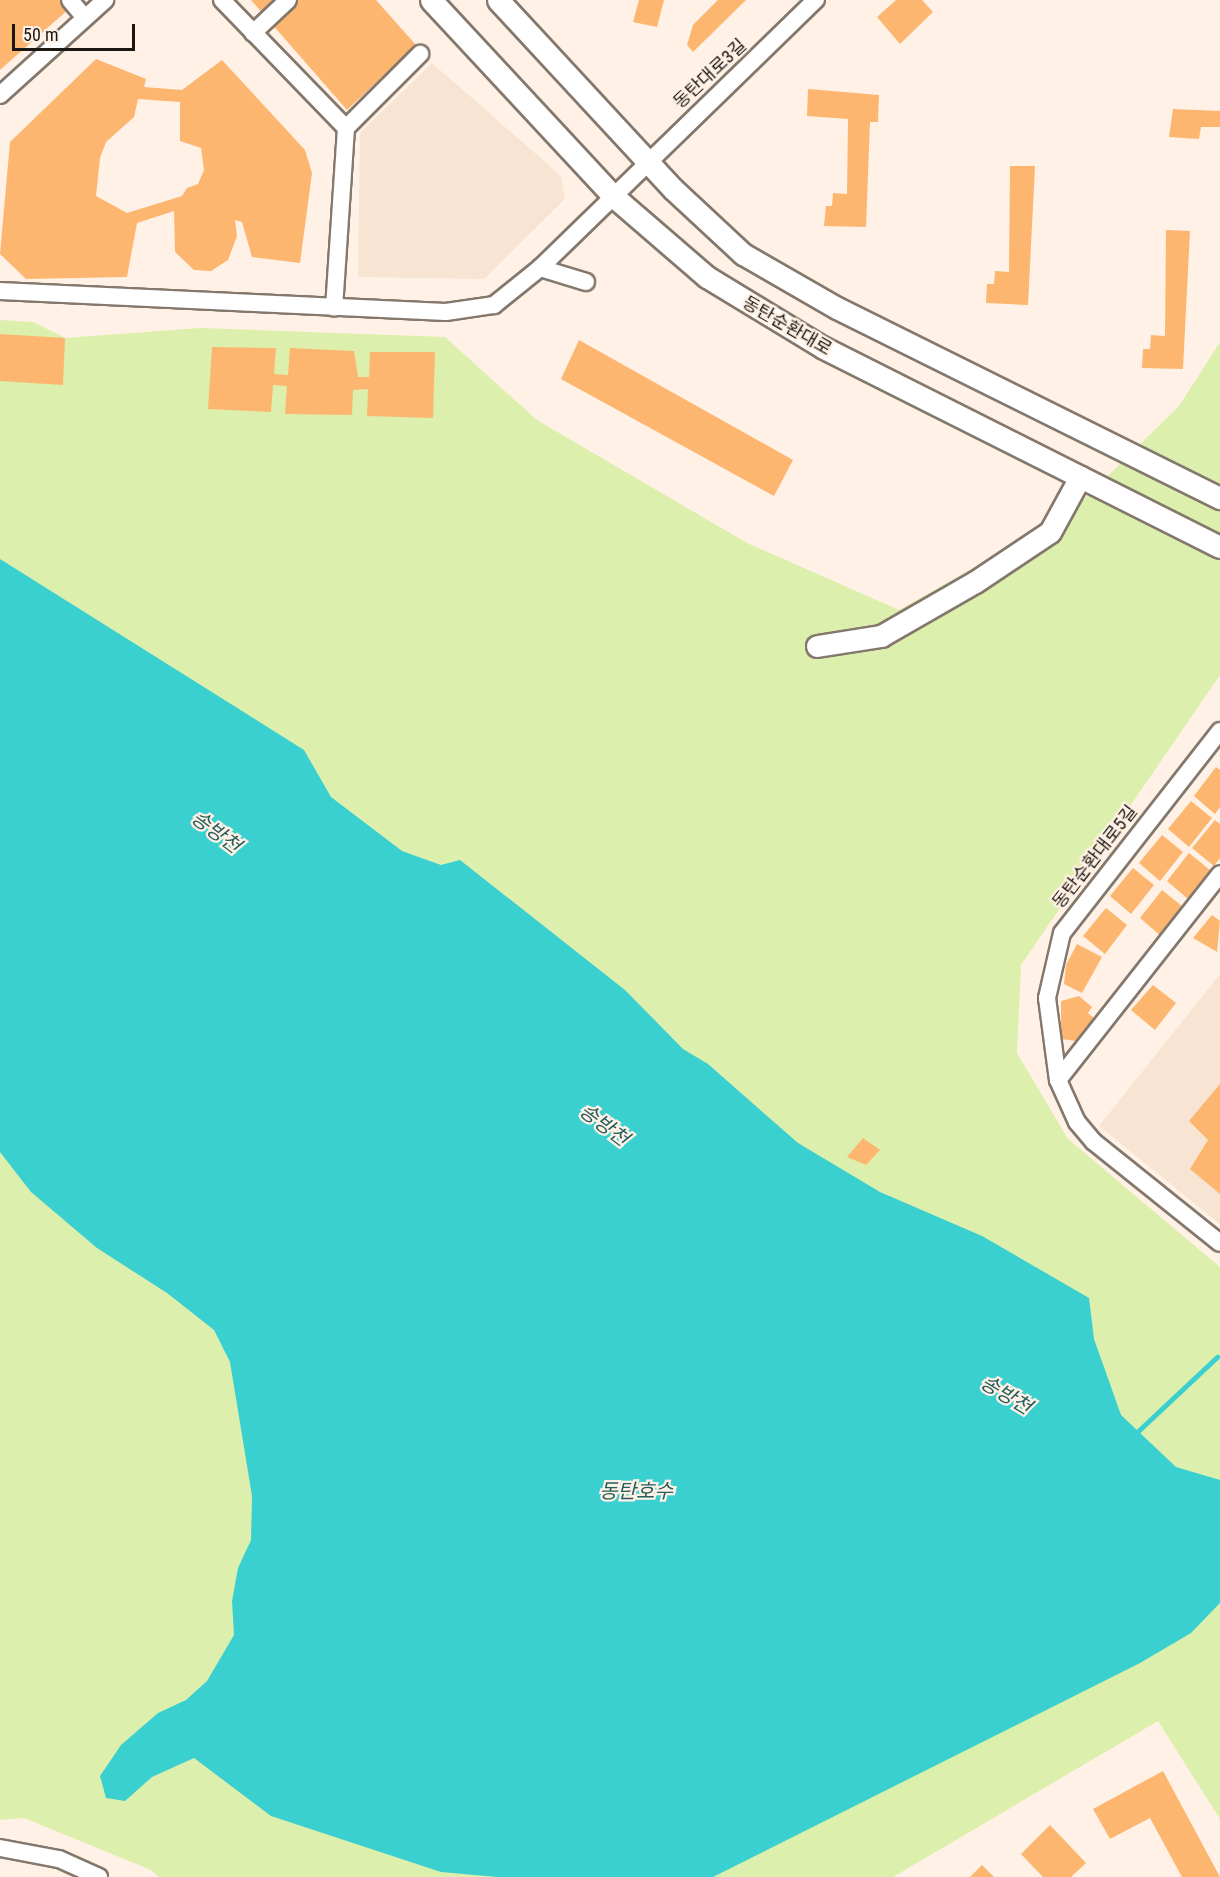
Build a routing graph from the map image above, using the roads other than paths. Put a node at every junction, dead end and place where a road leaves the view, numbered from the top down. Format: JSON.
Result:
{"nodes":[{"id":1,"x":70,"y":0,"type":"edge"},
{"id":2,"x":105,"y":0,"type":"edge"},
{"id":3,"x":222,"y":0,"type":"edge"},
{"id":4,"x":288,"y":0,"type":"edge"},
{"id":5,"x":430,"y":0,"type":"edge"},
{"id":6,"x":498,"y":0,"type":"edge"},
{"id":7,"x":816,"y":0,"type":"edge"},
{"id":8,"x":86,"y":18,"type":"junction"},
{"id":9,"x":253,"y":33,"type":"junction"},
{"id":10,"x":420,"y":54,"type":"dead end"},
{"id":11,"x":0,"y":95,"type":"edge"},
{"id":12,"x":346,"y":128,"type":"junction"},
{"id":13,"x":647,"y":160,"type":"junction"},
{"id":14,"x":614,"y":196,"type":"junction"},
{"id":15,"x":540,"y":268,"type":"junction"},
{"id":16,"x":586,"y":282,"type":"dead end"},
{"id":17,"x":0,"y":291,"type":"edge"},
{"id":18,"x":334,"y":308,"type":"junction"},
{"id":19,"x":1080,"y":477,"type":"junction"},
{"id":20,"x":1220,"y":498,"type":"edge"},
{"id":21,"x":1220,"y":548,"type":"edge"},
{"id":22,"x":817,"y":646,"type":"dead end"},
{"id":23,"x":1220,"y":731,"type":"edge"},
{"id":24,"x":1220,"y":874,"type":"edge"},
{"id":25,"x":1058,"y":1080,"type":"junction"},
{"id":26,"x":1220,"y":1243,"type":"edge"},
{"id":27,"x":0,"y":1848,"type":"edge"},
{"id":28,"x":99,"y":1877,"type":"edge"}],
"edges":[{"from":1,"to":8,"type":"street"},
{"from":2,"to":8,"type":"street"},
{"from":3,"to":9,"type":"street"},
{"from":4,"to":9,"type":"street"},
{"from":5,"to":14,"type":"main road","name":"동탄순환대로"},
{"from":6,"to":13,"type":"main road"},
{"from":7,"to":13,"type":"street","name":"동탄대로3길"},
{"from":8,"to":11,"type":"street"},
{"from":9,"to":12,"type":"street"},
{"from":10,"to":12,"type":"street"},
{"from":12,"to":18,"type":"street"},
{"from":13,"to":14,"type":"street","name":"동탄대로3길"},
{"from":13,"to":20,"type":"main road"},
{"from":14,"to":15,"type":"street","name":"동탄대로3길"},
{"from":14,"to":19,"type":"main road","name":"동탄순환대로"},
{"from":15,"to":16,"type":"street"},
{"from":15,"to":18,"type":"street","name":"동탄대로3길"},
{"from":17,"to":18,"type":"street","name":"동탄대로3길"},
{"from":19,"to":21,"type":"main road","name":"동탄순환대로"},
{"from":19,"to":22,"type":"main road"},
{"from":23,"to":25,"type":"street","name":"동탄순환대로5길"},
{"from":24,"to":25,"type":"street"},
{"from":25,"to":26,"type":"street","name":"동탄순환대로5길"},
{"from":27,"to":28,"type":"street"}]}
